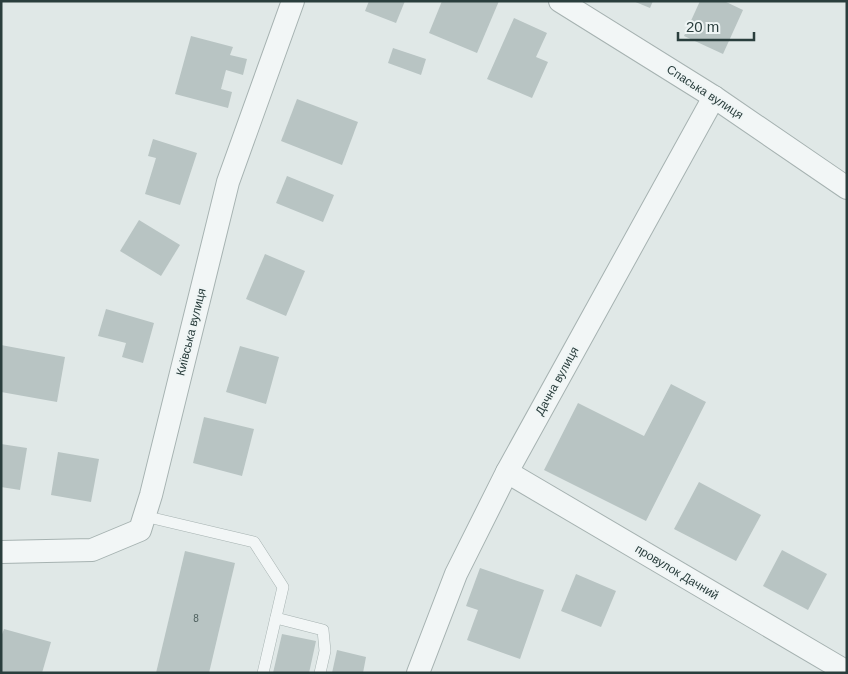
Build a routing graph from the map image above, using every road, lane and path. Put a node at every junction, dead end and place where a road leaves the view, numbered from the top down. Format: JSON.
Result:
{"nodes":[{"id":1,"x":294,"y":1,"type":"edge"},
{"id":2,"x":560,"y":1,"type":"edge"},
{"id":3,"x":714,"y":97,"type":"junction"},
{"id":4,"x":847,"y":188,"type":"edge"},
{"id":5,"x":507,"y":472,"type":"junction"},
{"id":6,"x":144,"y":516,"type":"junction"},
{"id":7,"x":1,"y":552,"type":"edge"},
{"id":8,"x":276,"y":618,"type":"junction"},
{"id":9,"x":847,"y":672,"type":"edge"},
{"id":10,"x":263,"y":673,"type":"edge"},
{"id":11,"x":320,"y":673,"type":"edge"},
{"id":12,"x":418,"y":673,"type":"edge"}],
"edges":[{"from":1,"to":6,"type":"street","name":"Київська вулиця"},
{"from":2,"to":3,"type":"street","name":"Спаська вулиця"},
{"from":3,"to":4,"type":"street","name":"Спаська вулиця"},
{"from":3,"to":5,"type":"street","name":"Дачна вулиця"},
{"from":5,"to":9,"type":"street","name":"провулок Дачний"},
{"from":5,"to":12,"type":"street","name":"Дачна вулиця"},
{"from":6,"to":7,"type":"street","name":"Київська вулиця"},
{"from":6,"to":8,"type":"lane"},
{"from":8,"to":10,"type":"lane"},
{"from":8,"to":11,"type":"lane"}]}
